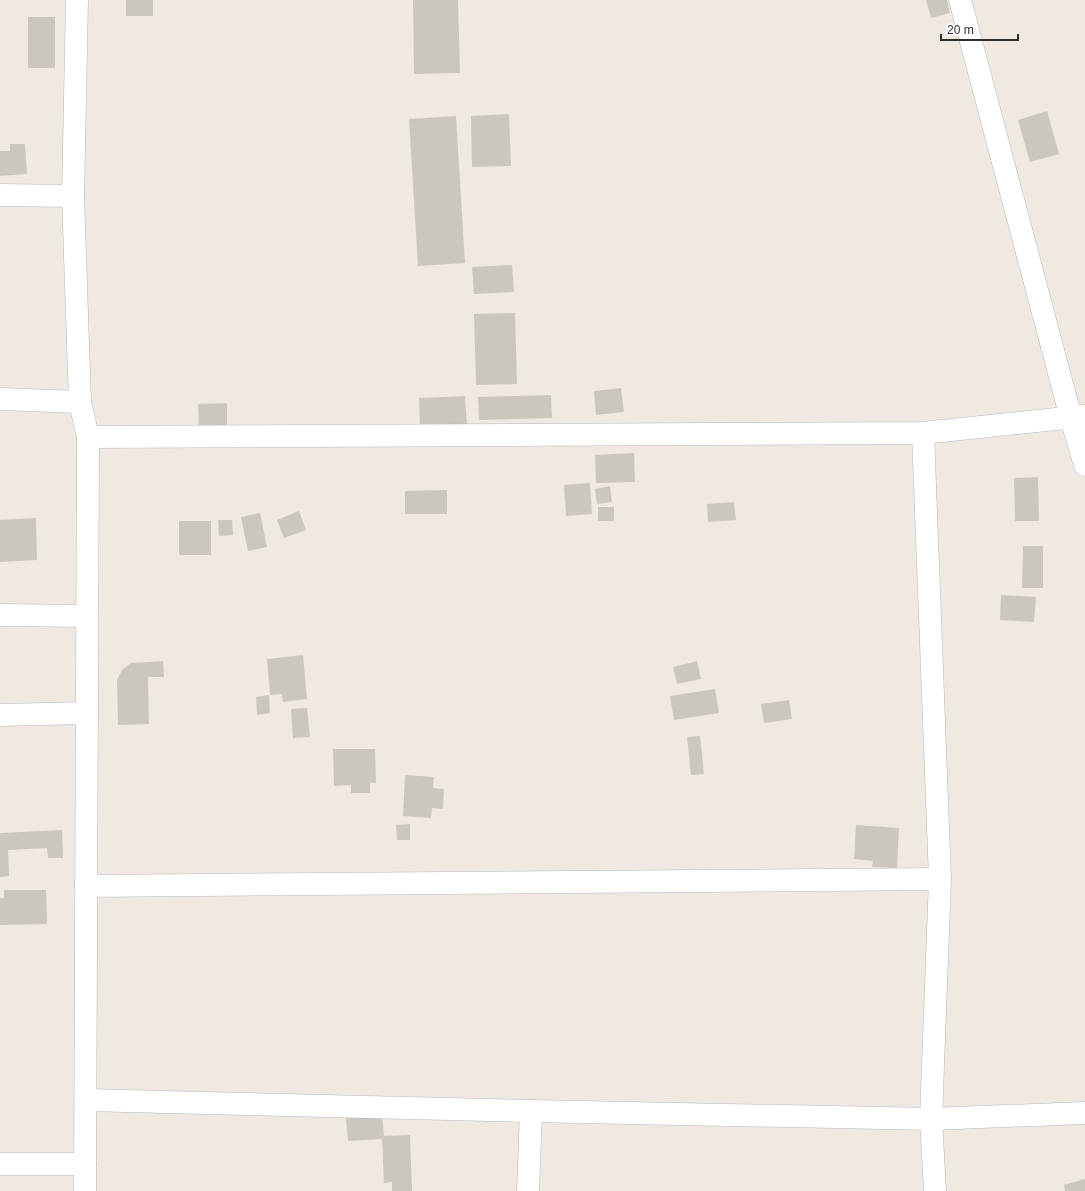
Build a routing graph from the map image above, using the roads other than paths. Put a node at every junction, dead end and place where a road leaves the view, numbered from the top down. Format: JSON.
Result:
{"nodes":[{"id":1,"x":77,"y":0,"type":"edge"},
{"id":2,"x":960,"y":0,"type":"edge"},
{"id":3,"x":0,"y":195,"type":"edge"},
{"id":4,"x":73,"y":196,"type":"junction"},
{"id":5,"x":0,"y":399,"type":"edge"},
{"id":6,"x":80,"y":402,"type":"junction"},
{"id":7,"x":1078,"y":417,"type":"edge"},
{"id":8,"x":923,"y":433,"type":"junction"},
{"id":9,"x":88,"y":436,"type":"junction"},
{"id":10,"x":1085,"y":465,"type":"edge"},
{"id":11,"x":0,"y":615,"type":"edge"},
{"id":12,"x":87,"y":616,"type":"junction"},
{"id":13,"x":87,"y":713,"type":"junction"},
{"id":14,"x":0,"y":715,"type":"edge"},
{"id":15,"x":940,"y":879,"type":"junction"},
{"id":16,"x":86,"y":886,"type":"junction"},
{"id":17,"x":86,"y":1100,"type":"junction"},
{"id":18,"x":531,"y":1112,"type":"junction"},
{"id":19,"x":1085,"y":1113,"type":"edge"},
{"id":20,"x":931,"y":1119,"type":"junction"},
{"id":21,"x":0,"y":1164,"type":"edge"},
{"id":22,"x":85,"y":1164,"type":"junction"},
{"id":23,"x":85,"y":1191,"type":"edge"},
{"id":24,"x":528,"y":1191,"type":"edge"},
{"id":25,"x":935,"y":1191,"type":"edge"}],
"edges":[{"from":1,"to":4,"type":"street"},
{"from":2,"to":7,"type":"street"},
{"from":3,"to":4,"type":"street"},
{"from":4,"to":6,"type":"street"},
{"from":5,"to":6,"type":"street"},
{"from":6,"to":9,"type":"street"},
{"from":7,"to":8,"type":"street"},
{"from":7,"to":10,"type":"street"},
{"from":8,"to":9,"type":"street"},
{"from":8,"to":15,"type":"street"},
{"from":9,"to":12,"type":"street"},
{"from":11,"to":12,"type":"street"},
{"from":12,"to":13,"type":"street"},
{"from":13,"to":14,"type":"street"},
{"from":13,"to":16,"type":"street"},
{"from":15,"to":16,"type":"street"},
{"from":15,"to":20,"type":"street"},
{"from":16,"to":17,"type":"street"},
{"from":17,"to":18,"type":"street"},
{"from":17,"to":22,"type":"street"},
{"from":18,"to":20,"type":"street"},
{"from":18,"to":24,"type":"street"},
{"from":19,"to":20,"type":"street"},
{"from":20,"to":25,"type":"street"},
{"from":21,"to":22,"type":"street"},
{"from":22,"to":23,"type":"street"}]}
